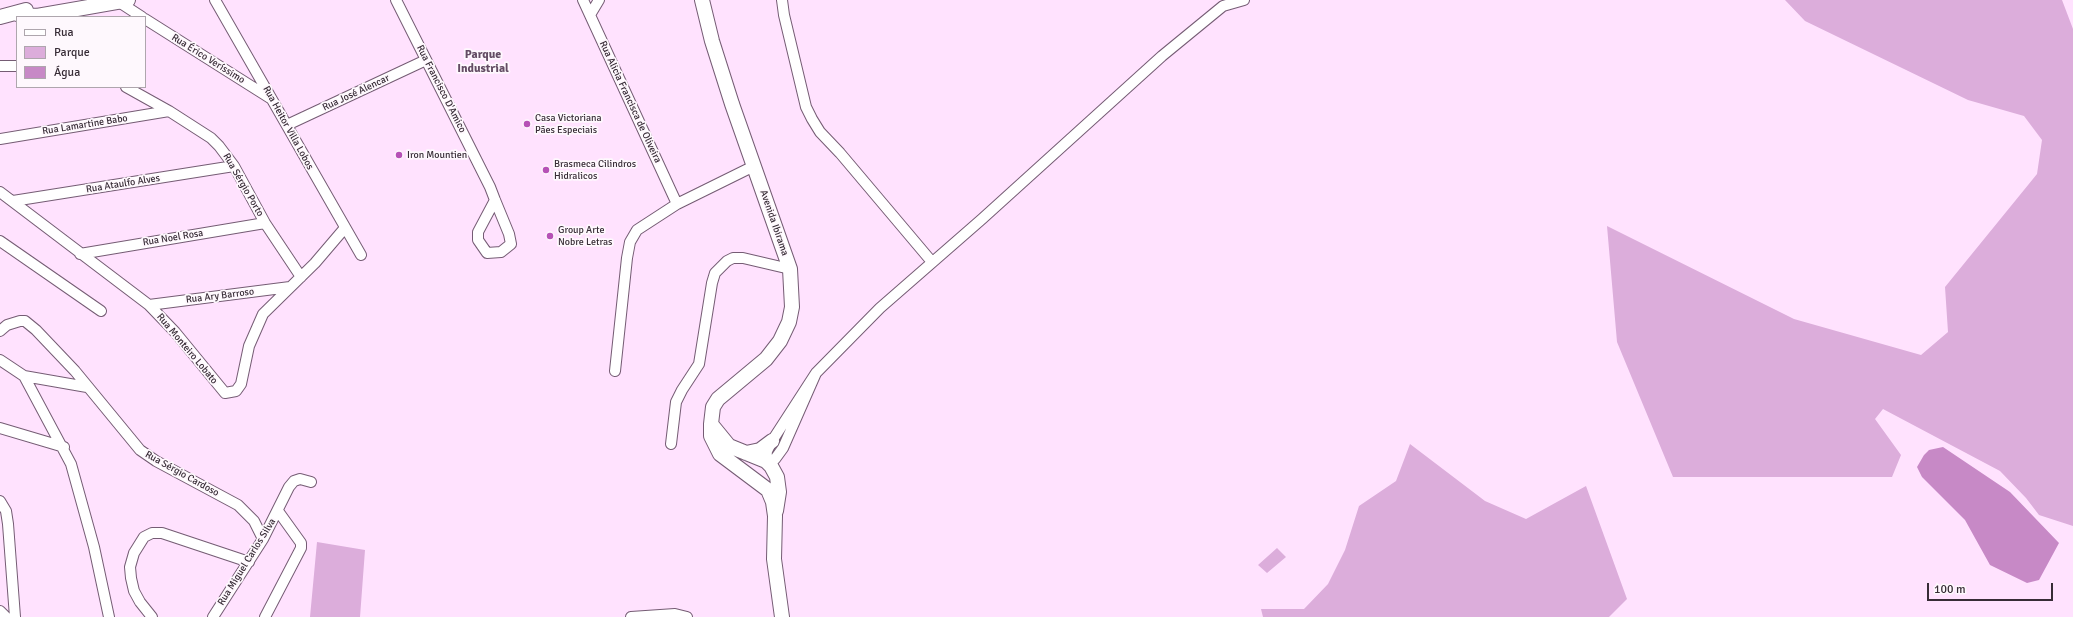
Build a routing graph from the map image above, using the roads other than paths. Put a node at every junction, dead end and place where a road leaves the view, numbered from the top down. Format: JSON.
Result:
{"nodes":[{"id":1,"x":75,"y":0,"type":"edge"},
{"id":2,"x":215,"y":0,"type":"edge"},
{"id":3,"x":396,"y":0,"type":"edge"},
{"id":4,"x":583,"y":0,"type":"edge"},
{"id":5,"x":599,"y":0,"type":"edge"},
{"id":6,"x":702,"y":0,"type":"edge"},
{"id":7,"x":782,"y":0,"type":"edge"},
{"id":8,"x":1244,"y":0,"type":"edge"},
{"id":9,"x":124,"y":1,"type":"edge"},
{"id":10,"x":17,"y":14,"type":"junction"},
{"id":11,"x":590,"y":15,"type":"junction"},
{"id":12,"x":0,"y":16,"type":"edge"},
{"id":13,"x":141,"y":16,"type":"edge"},
{"id":14,"x":146,"y":20,"type":"edge"},
{"id":15,"x":426,"y":60,"type":"junction"},
{"id":16,"x":0,"y":66,"type":"edge"},
{"id":17,"x":16,"y":66,"type":"edge"},
{"id":18,"x":128,"y":88,"type":"edge"},
{"id":19,"x":271,"y":99,"type":"junction"},
{"id":20,"x":169,"y":111,"type":"junction"},
{"id":21,"x":287,"y":126,"type":"junction"},
{"id":22,"x":0,"y":139,"type":"edge"},
{"id":23,"x":234,"y":166,"type":"junction"},
{"id":24,"x":754,"y":166,"type":"junction"},
{"id":25,"x":0,"y":192,"type":"edge"},
{"id":26,"x":495,"y":200,"type":"junction"},
{"id":27,"x":13,"y":201,"type":"junction"},
{"id":28,"x":677,"y":204,"type":"junction"},
{"id":29,"x":265,"y":223,"type":"junction"},
{"id":30,"x":344,"y":229,"type":"junction"},
{"id":31,"x":0,"y":241,"type":"edge"},
{"id":32,"x":80,"y":254,"type":"junction"},
{"id":33,"x":361,"y":255,"type":"dead end"},
{"id":34,"x":932,"y":262,"type":"junction"},
{"id":35,"x":790,"y":269,"type":"junction"},
{"id":36,"x":301,"y":277,"type":"junction"},
{"id":37,"x":290,"y":287,"type":"junction"},
{"id":38,"x":149,"y":305,"type":"junction"},
{"id":39,"x":100,"y":311,"type":"dead end"},
{"id":40,"x":0,"y":331,"type":"edge"},
{"id":41,"x":0,"y":360,"type":"edge"},
{"id":42,"x":616,"y":372,"type":"dead end"},
{"id":43,"x":816,"y":372,"type":"junction"},
{"id":44,"x":24,"y":376,"type":"junction"},
{"id":45,"x":87,"y":387,"type":"junction"},
{"id":46,"x":711,"y":424,"type":"junction"},
{"id":47,"x":0,"y":428,"type":"edge"},
{"id":48,"x":772,"y":441,"type":"junction"},
{"id":49,"x":671,"y":444,"type":"dead end"},
{"id":50,"x":64,"y":447,"type":"junction"},
{"id":51,"x":746,"y":453,"type":"junction"},
{"id":52,"x":766,"y":461,"type":"junction"},
{"id":53,"x":742,"y":471,"type":"junction"},
{"id":54,"x":311,"y":482,"type":"dead end"},
{"id":55,"x":768,"y":490,"type":"junction"},
{"id":56,"x":0,"y":501,"type":"edge"},
{"id":57,"x":278,"y":511,"type":"junction"},
{"id":58,"x":775,"y":516,"type":"junction"},
{"id":59,"x":263,"y":539,"type":"junction"},
{"id":60,"x":249,"y":562,"type":"junction"},
{"id":61,"x":0,"y":611,"type":"edge"},
{"id":62,"x":6,"y":617,"type":"edge"},
{"id":63,"x":15,"y":617,"type":"edge"},
{"id":64,"x":109,"y":617,"type":"edge"},
{"id":65,"x":152,"y":617,"type":"edge"},
{"id":66,"x":213,"y":617,"type":"edge"},
{"id":67,"x":265,"y":617,"type":"edge"},
{"id":68,"x":631,"y":617,"type":"edge"},
{"id":69,"x":687,"y":617,"type":"edge"},
{"id":70,"x":782,"y":617,"type":"edge"}],
"edges":[{"from":1,"to":10,"type":"main road"},
{"from":2,"to":19,"type":"street","name":"Rua Heitor Villa Lobos"},
{"from":3,"to":15,"type":"street","name":"Rua Francisco D'Amico"},
{"from":4,"to":11,"type":"street","name":"Rua Alicia Francisca de Oliveira"},
{"from":5,"to":11,"type":"street"},
{"from":6,"to":24,"type":"main road","name":"Avenida Ibirama"},
{"from":7,"to":34,"type":"street"},
{"from":8,"to":34,"type":"street"},
{"from":9,"to":10,"type":"main road"},
{"from":9,"to":13,"type":"street"},
{"from":10,"to":12,"type":"main road"},
{"from":11,"to":28,"type":"street","name":"Rua Alicia Francisca de Oliveira"},
{"from":14,"to":19,"type":"street","name":"Rua Érico Veríssimo"},
{"from":15,"to":21,"type":"street","name":"Rua José Alencar"},
{"from":15,"to":26,"type":"street","name":"Rua Francisco D'Amico"},
{"from":16,"to":17,"type":"street"},
{"from":18,"to":20,"type":"street","name":"Rua Sérgio Porto"},
{"from":19,"to":21,"type":"street","name":"Rua Heitor Villa Lobos"},
{"from":20,"to":22,"type":"street","name":"Rua Lamartine Babo"},
{"from":20,"to":23,"type":"street","name":"Rua Sérgio Porto"},
{"from":21,"to":30,"type":"street","name":"Rua Heitor Villa Lobos"},
{"from":23,"to":27,"type":"street","name":"Rua Ataulfo Alves"},
{"from":23,"to":29,"type":"street","name":"Rua Sérgio Porto"},
{"from":24,"to":28,"type":"street"},
{"from":24,"to":35,"type":"main road","name":"Avenida Ibirama"},
{"from":25,"to":27,"type":"street","name":"Rua Monteiro Lobato"},
{"from":26,"to":26,"type":"street","name":"Rua Francisco D'Amico"},
{"from":27,"to":32,"type":"street","name":"Rua Monteiro Lobato"},
{"from":28,"to":42,"type":"street"},
{"from":29,"to":32,"type":"street","name":"Rua Noel Rosa"},
{"from":29,"to":36,"type":"street","name":"Rua Sérgio Porto"},
{"from":30,"to":33,"type":"street","name":"Rua Heitor Villa Lobos"},
{"from":30,"to":36,"type":"street","name":"Rua Monteiro Lobato"},
{"from":31,"to":39,"type":"street"},
{"from":32,"to":38,"type":"street","name":"Rua Monteiro Lobato"},
{"from":34,"to":43,"type":"street"},
{"from":35,"to":46,"type":"main road","name":"Avenida Ibirama"},
{"from":35,"to":49,"type":"street"},
{"from":36,"to":37,"type":"street","name":"Rua Monteiro Lobato"},
{"from":37,"to":38,"type":"street","name":"Rua Ary Barroso"},
{"from":37,"to":38,"type":"street","name":"Rua Monteiro Lobato"},
{"from":40,"to":45,"type":"street","name":"Rua Sérgio Cardoso"},
{"from":41,"to":44,"type":"street"},
{"from":43,"to":48,"type":"street"},
{"from":43,"to":52,"type":"street"},
{"from":44,"to":45,"type":"street"},
{"from":44,"to":50,"type":"street"},
{"from":45,"to":59,"type":"street","name":"Rua Sérgio Cardoso"},
{"from":46,"to":51,"type":"main road"},
{"from":46,"to":53,"type":"main road","name":"Avenida Ibirama"},
{"from":47,"to":50,"type":"street"},
{"from":48,"to":51,"type":"main road"},
{"from":48,"to":52,"type":"street"},
{"from":50,"to":64,"type":"street"},
{"from":51,"to":52,"type":"main road"},
{"from":52,"to":53,"type":"main road"},
{"from":52,"to":55,"type":"main road"},
{"from":52,"to":58,"type":"main road"},
{"from":53,"to":55,"type":"main road","name":"Avenida Ibirama"},
{"from":54,"to":57,"type":"street","name":"Rua Miguel Carlos Silva"},
{"from":55,"to":58,"type":"main road"},
{"from":56,"to":63,"type":"street"},
{"from":57,"to":59,"type":"street","name":"Rua Miguel Carlos Silva"},
{"from":57,"to":67,"type":"street"},
{"from":58,"to":70,"type":"main road"},
{"from":59,"to":60,"type":"street","name":"Rua Miguel Carlos Silva"},
{"from":60,"to":65,"type":"street"},
{"from":60,"to":66,"type":"street","name":"Rua Miguel Carlos Silva"},
{"from":61,"to":62,"type":"street"},
{"from":68,"to":69,"type":"street"}]}
